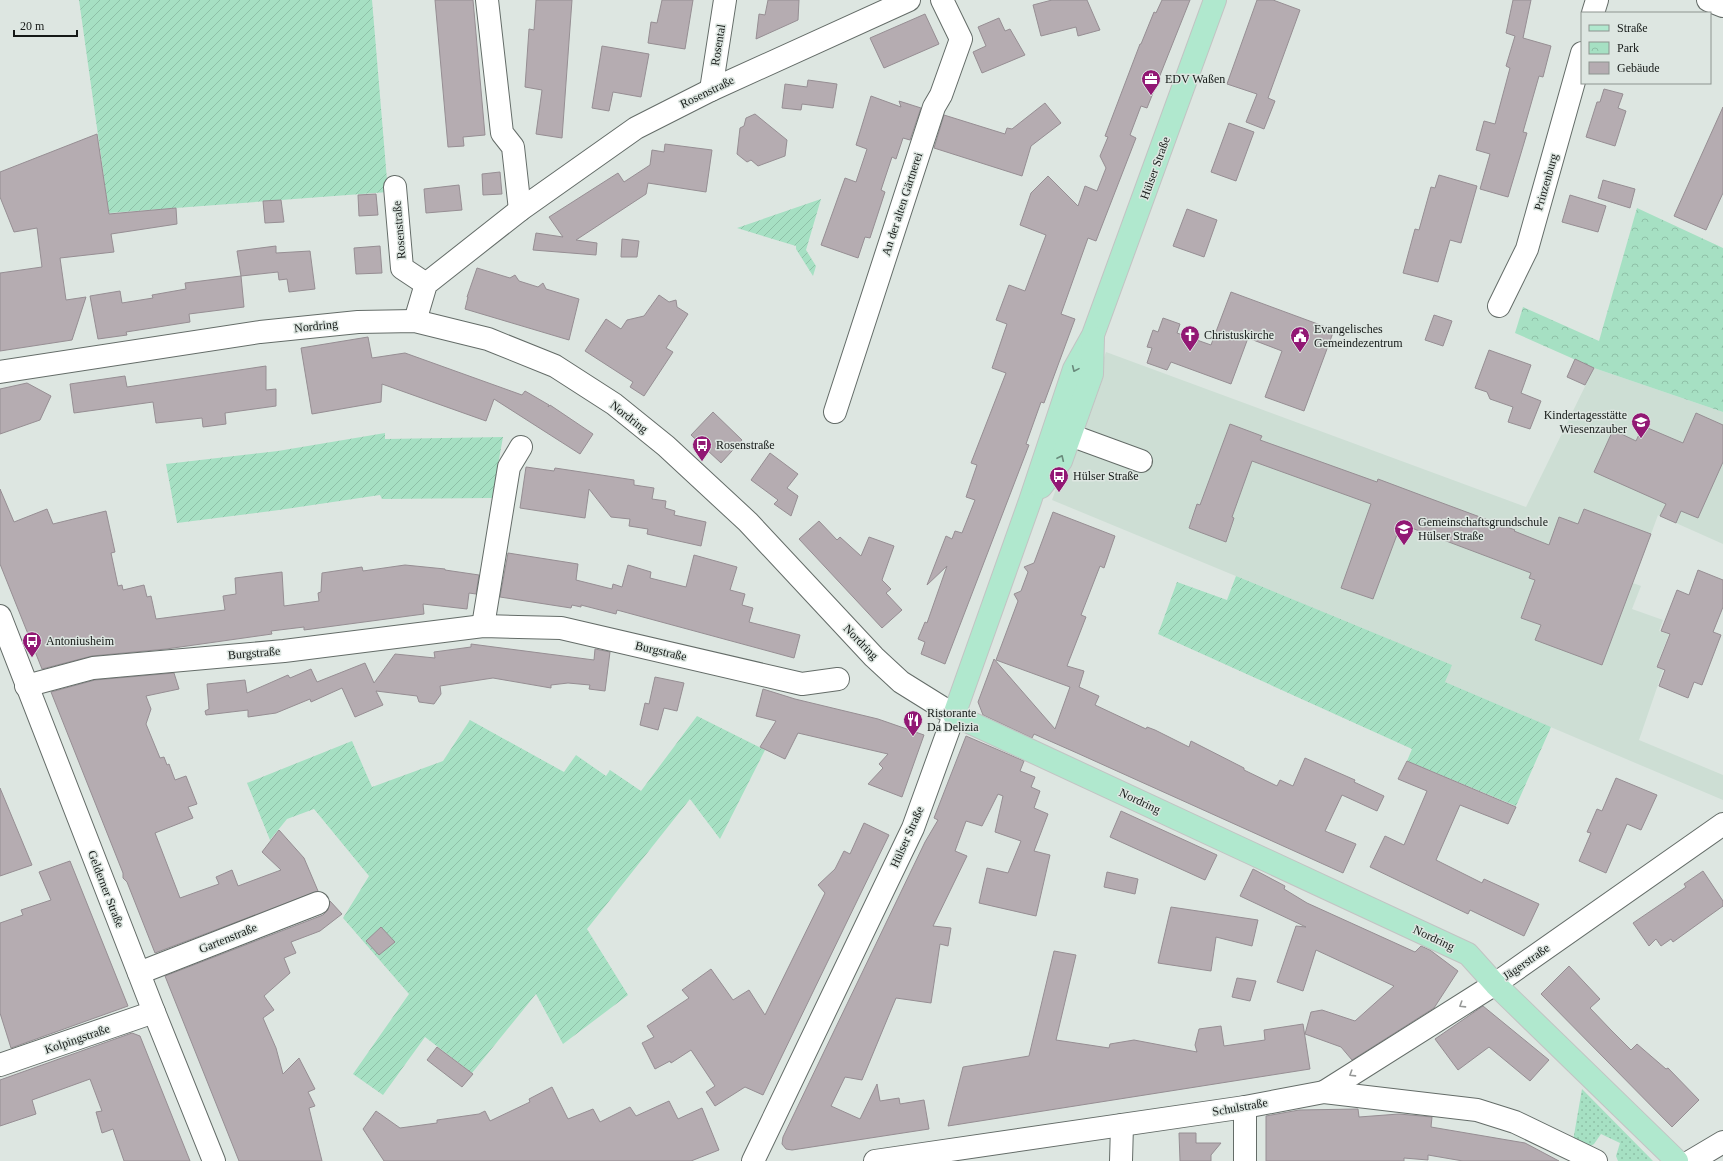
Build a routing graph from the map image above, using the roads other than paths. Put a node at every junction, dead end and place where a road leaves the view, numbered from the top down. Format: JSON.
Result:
{"nodes":[{"id":1,"x":487,"y":0,"type":"edge"},
{"id":2,"x":725,"y":0,"type":"edge"},
{"id":3,"x":909,"y":0,"type":"edge"},
{"id":4,"x":942,"y":0,"type":"edge"},
{"id":5,"x":1215,"y":0,"type":"edge"},
{"id":6,"x":1597,"y":0,"type":"edge"},
{"id":7,"x":1708,"y":0,"type":"edge"},
{"id":8,"x":1723,"y":6,"type":"edge"},
{"id":9,"x":1593,"y":12,"type":"edge"},
{"id":10,"x":1581,"y":57,"type":"edge"},
{"id":11,"x":711,"y":90,"type":"junction"},
{"id":12,"x":395,"y":187,"type":"dead end"},
{"id":13,"x":520,"y":210,"type":"junction"},
{"id":14,"x":426,"y":284,"type":"junction"},
{"id":15,"x":1499,"y":306,"type":"dead end"},
{"id":16,"x":415,"y":321,"type":"junction"},
{"id":17,"x":1094,"y":335,"type":"junction"},
{"id":18,"x":0,"y":372,"type":"edge"},
{"id":19,"x":835,"y":412,"type":"dead end"},
{"id":20,"x":1070,"y":434,"type":"junction"},
{"id":21,"x":521,"y":447,"type":"dead end"},
{"id":22,"x":1141,"y":461,"type":"dead end"},
{"id":23,"x":1030,"y":501,"type":"junction"},
{"id":24,"x":0,"y":616,"type":"edge"},
{"id":25,"x":483,"y":626,"type":"junction"},
{"id":26,"x":838,"y":679,"type":"dead end"},
{"id":27,"x":26,"y":686,"type":"junction"},
{"id":28,"x":954,"y":714,"type":"junction"},
{"id":29,"x":1723,"y":824,"type":"edge"},
{"id":30,"x":318,"y":903,"type":"dead end"},
{"id":31,"x":139,"y":973,"type":"junction"},
{"id":32,"x":1495,"y":984,"type":"junction"},
{"id":33,"x":154,"y":1012,"type":"junction"},
{"id":34,"x":0,"y":1065,"type":"edge"},
{"id":35,"x":1324,"y":1092,"type":"junction"},
{"id":36,"x":1245,"y":1107,"type":"junction"},
{"id":37,"x":1122,"y":1125,"type":"junction"},
{"id":38,"x":1723,"y":1142,"type":"edge"},
{"id":39,"x":214,"y":1161,"type":"edge"},
{"id":40,"x":753,"y":1161,"type":"edge"},
{"id":41,"x":875,"y":1161,"type":"edge"},
{"id":42,"x":1121,"y":1161,"type":"edge"},
{"id":43,"x":1245,"y":1161,"type":"edge"},
{"id":44,"x":1596,"y":1161,"type":"edge"},
{"id":45,"x":1677,"y":1161,"type":"edge"},
{"id":46,"x":1691,"y":1161,"type":"edge"}],
"edges":[{"from":1,"to":13,"type":"street"},
{"from":2,"to":11,"type":"street","name":"Rosental"},
{"from":3,"to":11,"type":"street","name":"Rosenstraße"},
{"from":4,"to":19,"type":"street","name":"An der alten Gärtnerei"},
{"from":5,"to":17,"type":"main road","name":"Hülser Straße"},
{"from":6,"to":9,"type":"street"},
{"from":7,"to":8,"type":"street"},
{"from":10,"to":15,"type":"street","name":"Prinzenburg"},
{"from":11,"to":13,"type":"street","name":"Rosenstraße"},
{"from":12,"to":14,"type":"street","name":"Rosenstraße"},
{"from":13,"to":14,"type":"street","name":"Rosenstraße"},
{"from":14,"to":16,"type":"street"},
{"from":16,"to":18,"type":"street","name":"Nordring"},
{"from":16,"to":28,"type":"street","name":"Nordring"},
{"from":17,"to":20,"type":"main road","name":"Hülser Straße"},
{"from":17,"to":23,"type":"main road","name":"Hülser Straße","one_way":true},
{"from":20,"to":22,"type":"street"},
{"from":23,"to":20,"type":"main road","name":"Hülser Straße","one_way":true},
{"from":21,"to":25,"type":"street"},
{"from":23,"to":28,"type":"main road","name":"Hülser Straße"},
{"from":24,"to":27,"type":"street","name":"Gelderner Straße"},
{"from":25,"to":26,"type":"street","name":"Burgstraße"},
{"from":25,"to":27,"type":"street","name":"Burgstraße"},
{"from":27,"to":31,"type":"street","name":"Gelderner Straße"},
{"from":28,"to":32,"type":"main road","name":"Nordring"},
{"from":28,"to":40,"type":"street","name":"Hülser Straße"},
{"from":29,"to":32,"type":"street","name":"Jägerstraße"},
{"from":30,"to":31,"type":"street","name":"Gartenstraße"},
{"from":31,"to":33,"type":"street","name":"Gelderner Straße"},
{"from":32,"to":35,"type":"street","name":"Jägerstraße","one_way":true},
{"from":32,"to":45,"type":"main road","name":"Nordring"},
{"from":33,"to":34,"type":"street","name":"Kolpingstraße"},
{"from":33,"to":39,"type":"street","name":"Gelderner Straße"},
{"from":35,"to":36,"type":"street","name":"Schulstraße"},
{"from":35,"to":44,"type":"street","name":"Schulstraße"},
{"from":36,"to":37,"type":"street","name":"Schulstraße"},
{"from":36,"to":43,"type":"street"},
{"from":37,"to":41,"type":"street","name":"Schulstraße"},
{"from":37,"to":42,"type":"street"},
{"from":38,"to":46,"type":"street"}]}
